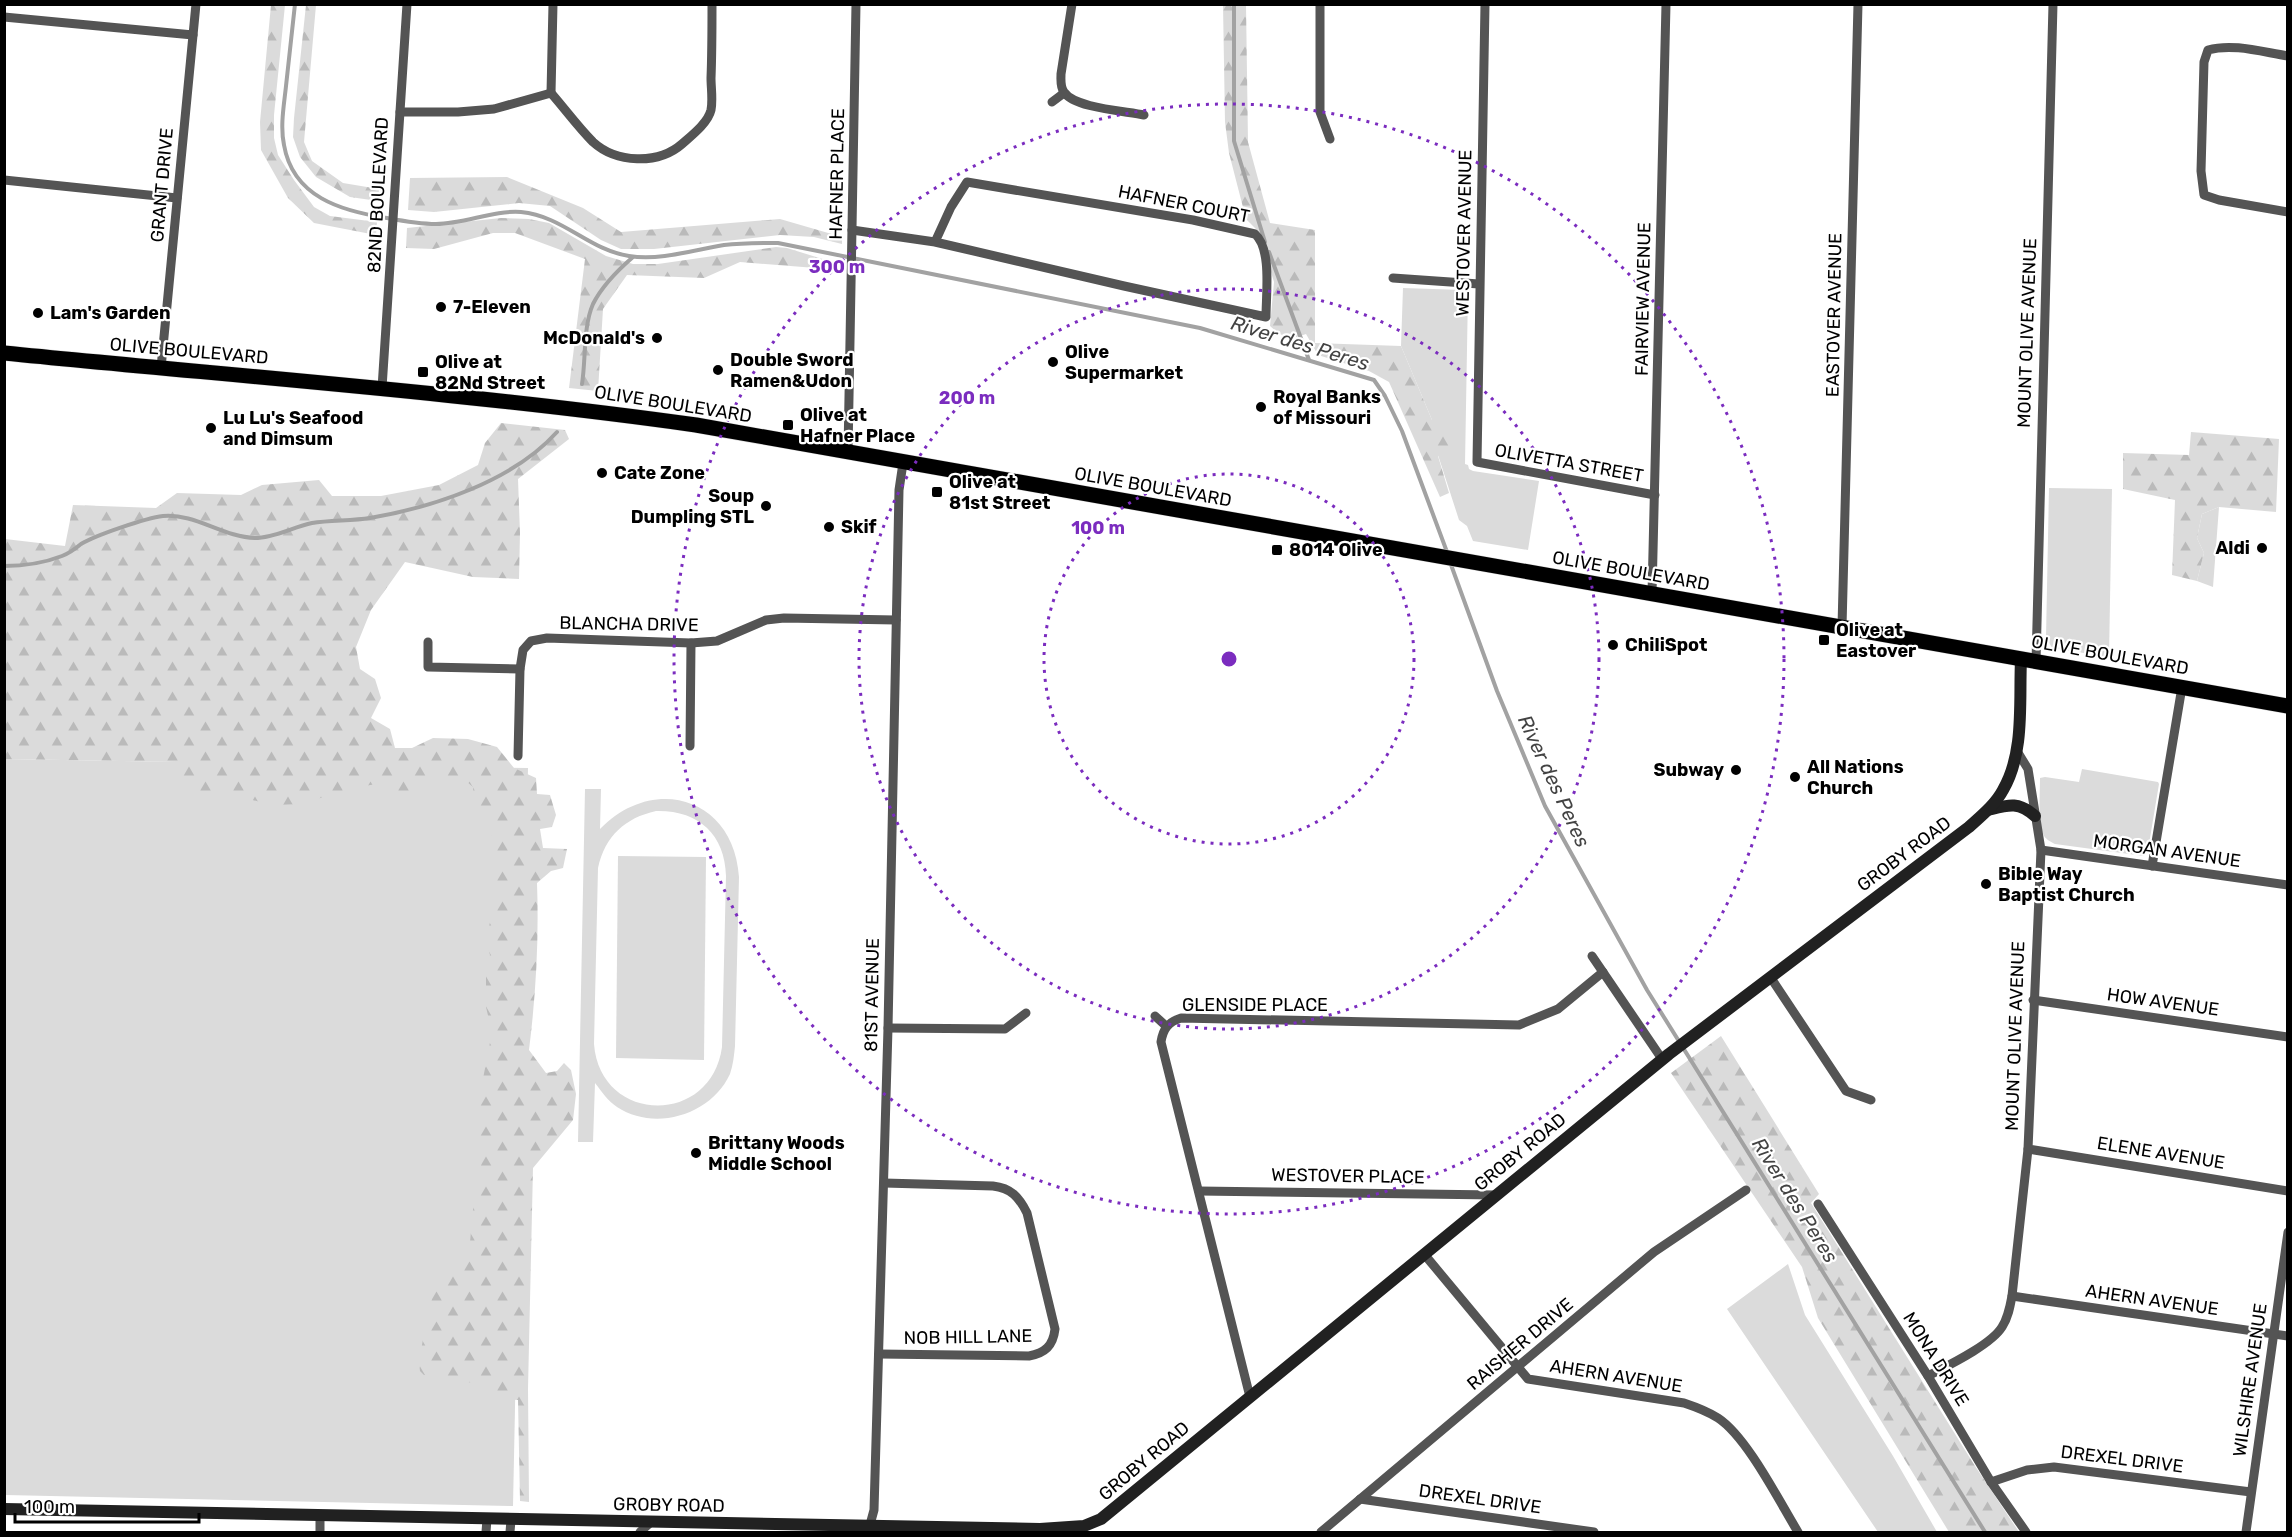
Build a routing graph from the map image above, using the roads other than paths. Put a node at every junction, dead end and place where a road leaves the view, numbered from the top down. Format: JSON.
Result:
{"nodes":[{"id":1,"x":196,"y":4,"type":"edge"},
{"id":2,"x":407,"y":4,"type":"edge"},
{"id":3,"x":553,"y":4,"type":"edge"},
{"id":4,"x":712,"y":4,"type":"edge"},
{"id":5,"x":856,"y":4,"type":"edge"},
{"id":6,"x":1072,"y":4,"type":"edge"},
{"id":7,"x":1320,"y":4,"type":"edge"},
{"id":8,"x":1485,"y":4,"type":"edge"},
{"id":9,"x":1665,"y":4,"type":"edge"},
{"id":10,"x":1858,"y":4,"type":"edge"},
{"id":11,"x":2053,"y":4,"type":"edge"},
{"id":12,"x":4,"y":17,"type":"edge"},
{"id":13,"x":193,"y":35,"type":"junction"},
{"id":14,"x":2288,"y":56,"type":"edge"},
{"id":15,"x":551,"y":93,"type":"junction"},
{"id":16,"x":1064,"y":93,"type":"junction"},
{"id":17,"x":1052,"y":102,"type":"dead end"},
{"id":18,"x":400,"y":112,"type":"junction"},
{"id":19,"x":1144,"y":115,"type":"dead end"},
{"id":20,"x":1330,"y":139,"type":"dead end"},
{"id":21,"x":4,"y":180,"type":"edge"},
{"id":22,"x":177,"y":198,"type":"junction"},
{"id":23,"x":2288,"y":212,"type":"edge"},
{"id":24,"x":852,"y":235,"type":"junction"},
{"id":25,"x":935,"y":242,"type":"junction"},
{"id":26,"x":1393,"y":278,"type":"dead end"},
{"id":27,"x":1479,"y":284,"type":"junction"},
{"id":28,"x":4,"y":353,"type":"edge"},
{"id":29,"x":160,"y":368,"type":"junction"},
{"id":30,"x":382,"y":388,"type":"junction"},
{"id":31,"x":848,"y":453,"type":"junction"},
{"id":32,"x":1477,"y":462,"type":"joint"},
{"id":33,"x":903,"y":463,"type":"junction"},
{"id":34,"x":1655,"y":495,"type":"junction"},
{"id":35,"x":1652,"y":594,"type":"junction"},
{"id":36,"x":896,"y":620,"type":"junction"},
{"id":37,"x":1842,"y":627,"type":"junction"},
{"id":38,"x":428,"y":642,"type":"dead end"},
{"id":39,"x":691,"y":643,"type":"junction"},
{"id":40,"x":2028,"y":660,"type":"junction"},
{"id":41,"x":520,"y":669,"type":"junction"},
{"id":42,"x":2182,"y":687,"type":"junction"},
{"id":43,"x":2288,"y":706,"type":"edge"},
{"id":44,"x":690,"y":746,"type":"dead end"},
{"id":45,"x":2017,"y":751,"type":"junction"},
{"id":46,"x":518,"y":756,"type":"dead end"},
{"id":47,"x":1988,"y":810,"type":"junction"},
{"id":48,"x":2035,"y":816,"type":"junction"},
{"id":49,"x":2041,"y":850,"type":"junction"},
{"id":50,"x":2152,"y":866,"type":"junction"},
{"id":51,"x":2288,"y":885,"type":"edge"},
{"id":52,"x":1592,"y":956,"type":"dead end"},
{"id":53,"x":1603,"y":972,"type":"junction"},
{"id":54,"x":1771,"y":978,"type":"junction"},
{"id":55,"x":2033,"y":1000,"type":"junction"},
{"id":56,"x":1026,"y":1014,"type":"dead end"},
{"id":57,"x":1155,"y":1016,"type":"dead end"},
{"id":58,"x":1166,"y":1026,"type":"junction"},
{"id":59,"x":888,"y":1028,"type":"junction"},
{"id":60,"x":2288,"y":1037,"type":"edge"},
{"id":61,"x":1666,"y":1057,"type":"junction"},
{"id":62,"x":1871,"y":1100,"type":"dead end"},
{"id":63,"x":2028,"y":1149,"type":"junction"},
{"id":64,"x":884,"y":1183,"type":"junction"},
{"id":65,"x":1746,"y":1190,"type":"dead end"},
{"id":66,"x":1199,"y":1191,"type":"junction"},
{"id":67,"x":2288,"y":1191,"type":"edge"},
{"id":68,"x":1496,"y":1195,"type":"junction"},
{"id":69,"x":1818,"y":1204,"type":"dead end"},
{"id":70,"x":2288,"y":1232,"type":"edge"},
{"id":71,"x":1424,"y":1254,"type":"junction"},
{"id":72,"x":2012,"y":1296,"type":"junction"},
{"id":73,"x":2273,"y":1334,"type":"junction"},
{"id":74,"x":2288,"y":1336,"type":"edge"},
{"id":75,"x":879,"y":1354,"type":"junction"},
{"id":76,"x":1517,"y":1368,"type":"junction"},
{"id":77,"x":1928,"y":1376,"type":"junction"},
{"id":78,"x":1250,"y":1397,"type":"junction"},
{"id":79,"x":1991,"y":1482,"type":"junction"},
{"id":80,"x":2251,"y":1492,"type":"junction"},
{"id":81,"x":1360,"y":1499,"type":"junction"},
{"id":82,"x":4,"y":1509,"type":"edge"},
{"id":83,"x":320,"y":1516,"type":"junction"},
{"id":84,"x":487,"y":1519,"type":"junction"},
{"id":85,"x":650,"y":1523,"type":"junction"},
{"id":86,"x":511,"y":1526,"type":"edge"},
{"id":87,"x":869,"y":1530,"type":"edge"},
{"id":88,"x":1040,"y":1531,"type":"edge"},
{"id":89,"x":320,"y":1533,"type":"edge"},
{"id":90,"x":486,"y":1533,"type":"edge"},
{"id":91,"x":640,"y":1533,"type":"edge"},
{"id":92,"x":1321,"y":1533,"type":"edge"},
{"id":93,"x":1594,"y":1533,"type":"edge"},
{"id":94,"x":1798,"y":1533,"type":"edge"},
{"id":95,"x":2026,"y":1533,"type":"edge"},
{"id":96,"x":2246,"y":1533,"type":"edge"}],
"edges":[{"from":1,"to":13,"type":"street","name":"GRANT DRIVE"},
{"from":2,"to":18,"type":"street","name":"82ND BOULEVARD"},
{"from":3,"to":15,"type":"street"},
{"from":4,"to":15,"type":"street"},
{"from":5,"to":24,"type":"street","name":"HAFNER PLACE"},
{"from":6,"to":16,"type":"street"},
{"from":7,"to":20,"type":"street"},
{"from":8,"to":27,"type":"street","name":"WESTOVER AVENUE"},
{"from":9,"to":34,"type":"street","name":"FAIRVIEW AVENUE"},
{"from":10,"to":37,"type":"street","name":"EASTOVER AVENUE"},
{"from":11,"to":40,"type":"street","name":"MOUNT OLIVE AVENUE"},
{"from":12,"to":13,"type":"street"},
{"from":13,"to":22,"type":"street","name":"GRANT DRIVE"},
{"from":14,"to":23,"type":"street"},
{"from":15,"to":18,"type":"street"},
{"from":16,"to":17,"type":"street"},
{"from":16,"to":19,"type":"street"},
{"from":18,"to":30,"type":"street","name":"82ND BOULEVARD"},
{"from":21,"to":22,"type":"street"},
{"from":22,"to":29,"type":"street","name":"GRANT DRIVE"},
{"from":24,"to":25,"type":"street","name":"HAFNER COURT"},
{"from":24,"to":31,"type":"street","name":"HAFNER PLACE"},
{"from":25,"to":25,"type":"street","name":"HAFNER COURT"},
{"from":26,"to":27,"type":"street"},
{"from":27,"to":32,"type":"street","name":"WESTOVER AVENUE"},
{"from":28,"to":29,"type":"main road","name":"OLIVE BOULEVARD"},
{"from":29,"to":30,"type":"main road","name":"OLIVE BOULEVARD"},
{"from":30,"to":31,"type":"main road","name":"OLIVE BOULEVARD"},
{"from":31,"to":33,"type":"main road","name":"OLIVE BOULEVARD"},
{"from":32,"to":34,"type":"street","name":"OLIVETTA STREET"},
{"from":33,"to":35,"type":"main road","name":"OLIVE BOULEVARD"},
{"from":33,"to":36,"type":"street","name":"81ST AVENUE"},
{"from":34,"to":35,"type":"street","name":"FAIRVIEW AVENUE"},
{"from":35,"to":37,"type":"main road","name":"OLIVE BOULEVARD"},
{"from":36,"to":39,"type":"street","name":"BLANCHA DRIVE"},
{"from":36,"to":59,"type":"street","name":"81ST AVENUE"},
{"from":37,"to":40,"type":"main road","name":"OLIVE BOULEVARD"},
{"from":38,"to":41,"type":"street"},
{"from":39,"to":41,"type":"street","name":"BLANCHA DRIVE"},
{"from":39,"to":44,"type":"street"},
{"from":40,"to":42,"type":"main road","name":"OLIVE BOULEVARD"},
{"from":40,"to":45,"type":"street","name":"MOUNT OLIVE AVENUE"},
{"from":41,"to":46,"type":"street"},
{"from":42,"to":43,"type":"main road","name":"OLIVE BOULEVARD"},
{"from":42,"to":50,"type":"street"},
{"from":45,"to":47,"type":"street","name":"GROBY ROAD"},
{"from":45,"to":48,"type":"street","name":"MOUNT OLIVE AVENUE"},
{"from":47,"to":48,"type":"street"},
{"from":47,"to":54,"type":"street","name":"GROBY ROAD"},
{"from":48,"to":49,"type":"street","name":"MOUNT OLIVE AVENUE"},
{"from":49,"to":50,"type":"street","name":"MORGAN AVENUE"},
{"from":49,"to":55,"type":"street","name":"MOUNT OLIVE AVENUE"},
{"from":50,"to":51,"type":"street","name":"MORGAN AVENUE"},
{"from":52,"to":53,"type":"street"},
{"from":53,"to":58,"type":"street","name":"GLENSIDE PLACE"},
{"from":53,"to":61,"type":"street"},
{"from":54,"to":61,"type":"street","name":"GROBY ROAD"},
{"from":54,"to":62,"type":"street"},
{"from":55,"to":60,"type":"street","name":"HOW AVENUE"},
{"from":55,"to":63,"type":"street","name":"MOUNT OLIVE AVENUE"},
{"from":56,"to":59,"type":"street"},
{"from":57,"to":58,"type":"street"},
{"from":58,"to":66,"type":"street","name":"GLENSIDE PLACE"},
{"from":59,"to":64,"type":"street","name":"81ST AVENUE"},
{"from":61,"to":68,"type":"street","name":"GROBY ROAD"},
{"from":63,"to":67,"type":"street","name":"ELENE AVENUE"},
{"from":63,"to":72,"type":"street","name":"MOUNT OLIVE AVENUE"},
{"from":64,"to":75,"type":"street","name":"81ST AVENUE"},
{"from":64,"to":75,"type":"street","name":"NOB HILL LANE"},
{"from":65,"to":76,"type":"street","name":"RAISHER DRIVE"},
{"from":66,"to":68,"type":"street","name":"WESTOVER PLACE"},
{"from":66,"to":78,"type":"street","name":"GLENSIDE PLACE"},
{"from":68,"to":71,"type":"street","name":"GROBY ROAD"},
{"from":69,"to":77,"type":"street","name":"MONA DRIVE"},
{"from":70,"to":73,"type":"street","name":"WILSHIRE AVENUE"},
{"from":71,"to":76,"type":"street","name":"AHERN AVENUE"},
{"from":71,"to":78,"type":"street","name":"GROBY ROAD"},
{"from":72,"to":73,"type":"street","name":"AHERN AVENUE"},
{"from":72,"to":77,"type":"street","name":"MOUNT OLIVE AVENUE"},
{"from":73,"to":74,"type":"street","name":"AHERN AVENUE"},
{"from":73,"to":80,"type":"street","name":"WILSHIRE AVENUE"},
{"from":75,"to":87,"type":"street","name":"81ST AVENUE"},
{"from":76,"to":81,"type":"street","name":"RAISHER DRIVE"},
{"from":76,"to":94,"type":"street","name":"AHERN AVENUE"},
{"from":77,"to":79,"type":"street","name":"MONA DRIVE"},
{"from":78,"to":88,"type":"street","name":"GROBY ROAD"},
{"from":79,"to":80,"type":"street","name":"DREXEL DRIVE"},
{"from":79,"to":95,"type":"street","name":"MONA DRIVE"},
{"from":80,"to":96,"type":"street","name":"WILSHIRE AVENUE"},
{"from":81,"to":92,"type":"street","name":"RAISHER DRIVE"},
{"from":81,"to":93,"type":"street","name":"DREXEL DRIVE"},
{"from":82,"to":83,"type":"street","name":"GROBY ROAD"},
{"from":83,"to":84,"type":"street","name":"GROBY ROAD"},
{"from":83,"to":89,"type":"street"},
{"from":84,"to":86,"type":"street","name":"GROBY ROAD"},
{"from":84,"to":90,"type":"street"},
{"from":85,"to":86,"type":"street","name":"GROBY ROAD"},
{"from":85,"to":87,"type":"street","name":"GROBY ROAD"},
{"from":85,"to":91,"type":"street"},
{"from":87,"to":88,"type":"street","name":"GROBY ROAD"}]}
